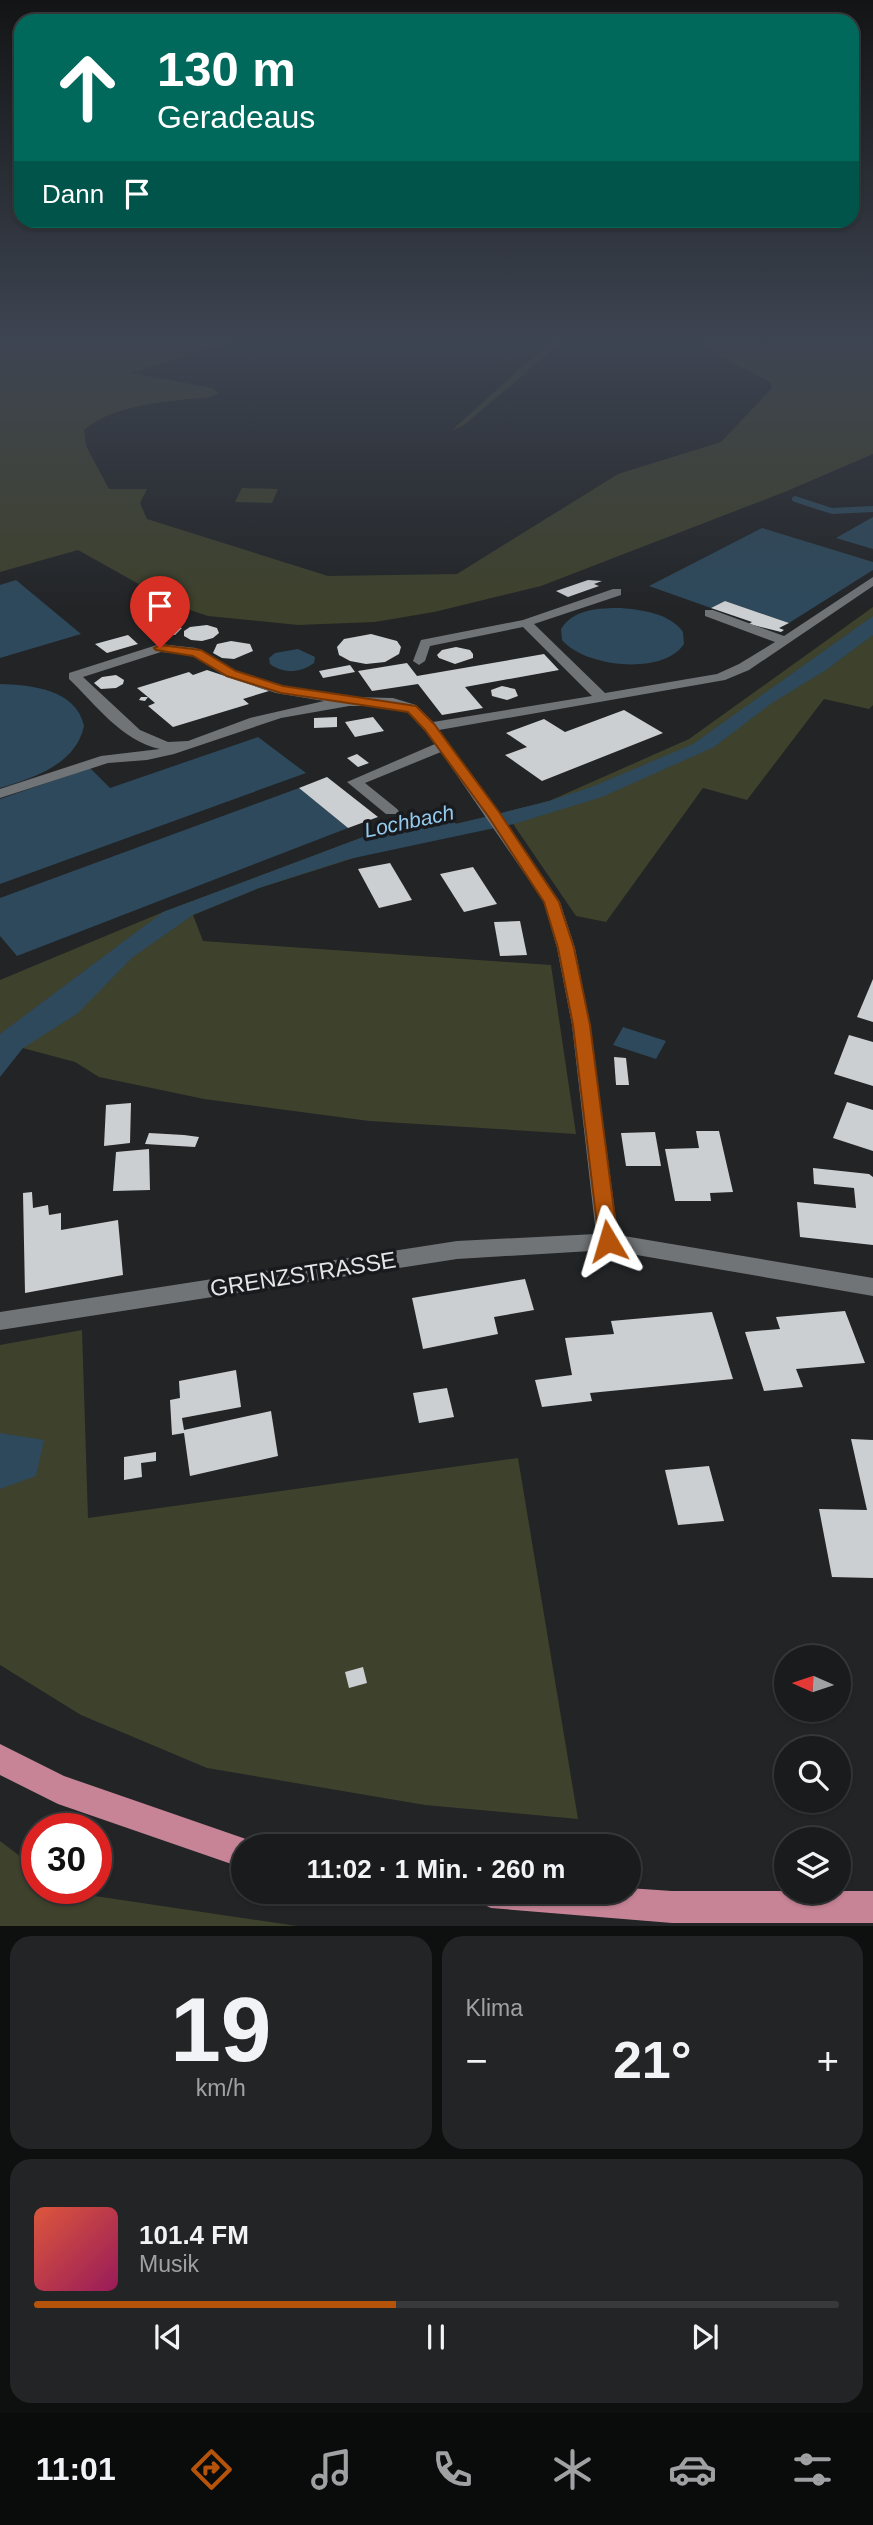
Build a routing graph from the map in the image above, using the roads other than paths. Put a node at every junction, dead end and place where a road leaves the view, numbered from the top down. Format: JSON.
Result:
{"nodes":[{"id":1,"x":873,"y":581,"type":"edge"},
{"id":2,"x":617,"y":592,"type":"dead end"},
{"id":3,"x":709,"y":613,"type":"dead end"},
{"id":4,"x":526,"y":623,"type":"junction"},
{"id":5,"x":785,"y":640,"type":"junction"},
{"id":6,"x":419,"y":661,"type":"dead end"},
{"id":7,"x":602,"y":698,"type":"junction"},
{"id":8,"x":350,"y":701,"type":"junction"},
{"id":9,"x":430,"y":727,"type":"junction"},
{"id":10,"x":444,"y":746,"type":"junction"},
{"id":11,"x":181,"y":749,"type":"junction"},
{"id":12,"x":0,"y":794,"type":"edge"},
{"id":13,"x":391,"y":811,"type":"dead end"},
{"id":14,"x":608,"y":1241,"type":"junction"},
{"id":15,"x":873,"y":1287,"type":"edge"},
{"id":16,"x":0,"y":1321,"type":"edge"},
{"id":17,"x":0,"y":1759,"type":"edge"},
{"id":18,"x":231,"y":1849,"type":"edge"},
{"id":19,"x":636,"y":1904,"type":"edge"},
{"id":20,"x":873,"y":1907,"type":"edge"}],
"edges":[{"from":1,"to":5,"type":"street"},
{"from":2,"to":4,"type":"street"},
{"from":3,"to":5,"type":"street"},
{"from":4,"to":6,"type":"street"},
{"from":4,"to":7,"type":"street"},
{"from":5,"to":7,"type":"street"},
{"from":7,"to":9,"type":"street"},
{"from":8,"to":9,"type":"street"},
{"from":8,"to":11,"type":"street"},
{"from":8,"to":11,"type":"street"},
{"from":9,"to":10,"type":"street"},
{"from":10,"to":13,"type":"street"},
{"from":10,"to":14,"type":"street"},
{"from":11,"to":12,"type":"street"},
{"from":14,"to":15,"type":"street","name":"GRENZSTRASSE"},
{"from":14,"to":16,"type":"street","name":"GRENZSTRASSE"},
{"from":17,"to":18,"type":"main road"},
{"from":19,"to":20,"type":"main road"}]}
